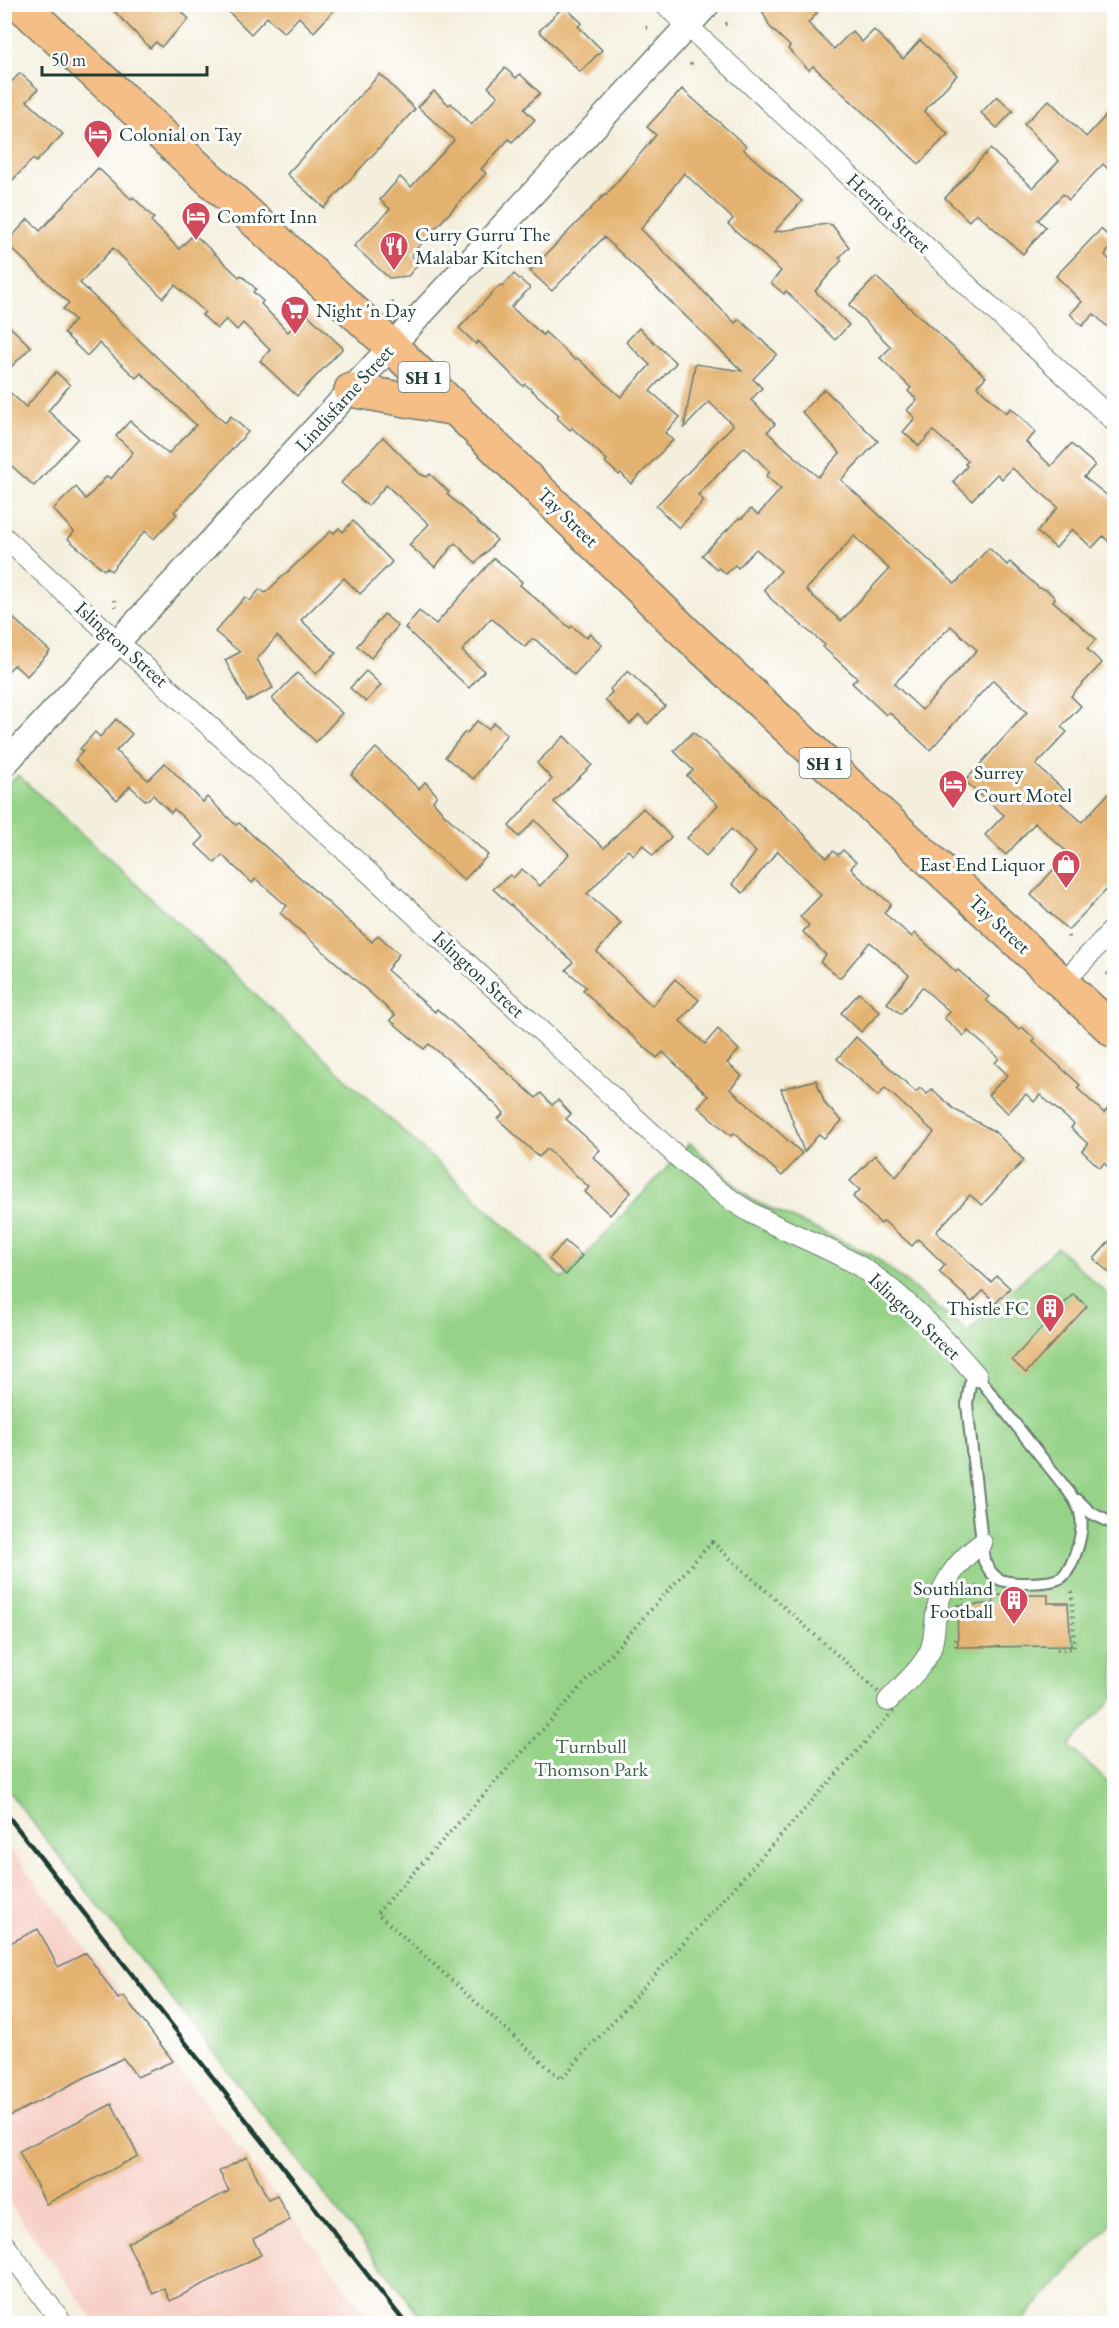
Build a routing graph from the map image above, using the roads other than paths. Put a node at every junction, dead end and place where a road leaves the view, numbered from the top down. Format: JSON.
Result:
{"nodes":[{"id":1,"x":20,"y":4,"type":"edge"},
{"id":2,"x":664,"y":4,"type":"edge"},
{"id":3,"x":708,"y":4,"type":"edge"},
{"id":4,"x":688,"y":27,"type":"junction"},
{"id":5,"x":391,"y":346,"type":"junction"},
{"id":6,"x":351,"y":390,"type":"junction"},
{"id":7,"x":456,"y":409,"type":"junction"},
{"id":8,"x":1114,"y":421,"type":"edge"},
{"id":9,"x":4,"y":537,"type":"edge"},
{"id":10,"x":119,"y":642,"type":"junction"},
{"id":11,"x":4,"y":765,"type":"edge"},
{"id":12,"x":1114,"y":928,"type":"edge"},
{"id":13,"x":1063,"y":983,"type":"junction"},
{"id":14,"x":1114,"y":1031,"type":"edge"},
{"id":15,"x":977,"y":1377,"type":"junction"},
{"id":16,"x":1069,"y":1492,"type":"junction"},
{"id":17,"x":1114,"y":1524,"type":"edge"},
{"id":18,"x":982,"y":1543,"type":"junction"},
{"id":19,"x":888,"y":1701,"type":"road end"},
{"id":20,"x":4,"y":2244,"type":"edge"},
{"id":21,"x":63,"y":2324,"type":"edge"}],
"edges":[{"from":1,"to":5,"type":"highway","name":"Tay Street","number":"SH 1"},
{"from":2,"to":4,"type":"street","name":"Herriot Street"},
{"from":3,"to":4,"type":"street","name":"Lindisfarne Street"},
{"from":4,"to":5,"type":"street","name":"Lindisfarne Street"},
{"from":4,"to":8,"type":"street","name":"Herriot Street"},
{"from":5,"to":6,"type":"street","name":"Lindisfarne Street"},
{"from":5,"to":7,"type":"highway","name":"Tay Street","number":"SH 1"},
{"from":6,"to":7,"type":"highway"},
{"from":6,"to":10,"type":"street","name":"Lindisfarne Street"},
{"from":7,"to":13,"type":"highway","name":"Tay Street","number":"SH 1"},
{"from":9,"to":10,"type":"street","name":"Islington Street"},
{"from":10,"to":11,"type":"street","name":"Lindisfarne Street"},
{"from":10,"to":15,"type":"street","name":"Islington Street"},
{"from":12,"to":13,"type":"street"},
{"from":13,"to":14,"type":"highway","name":"Tay Street","number":"SH 1"},
{"from":15,"to":16,"type":"lane","name":"Islington Street"},
{"from":15,"to":18,"type":"lane","name":"Islington Street"},
{"from":16,"to":17,"type":"lane"},
{"from":16,"to":18,"type":"lane","name":"Islington Street"},
{"from":18,"to":19,"type":"street"},
{"from":20,"to":21,"type":"street"}]}
